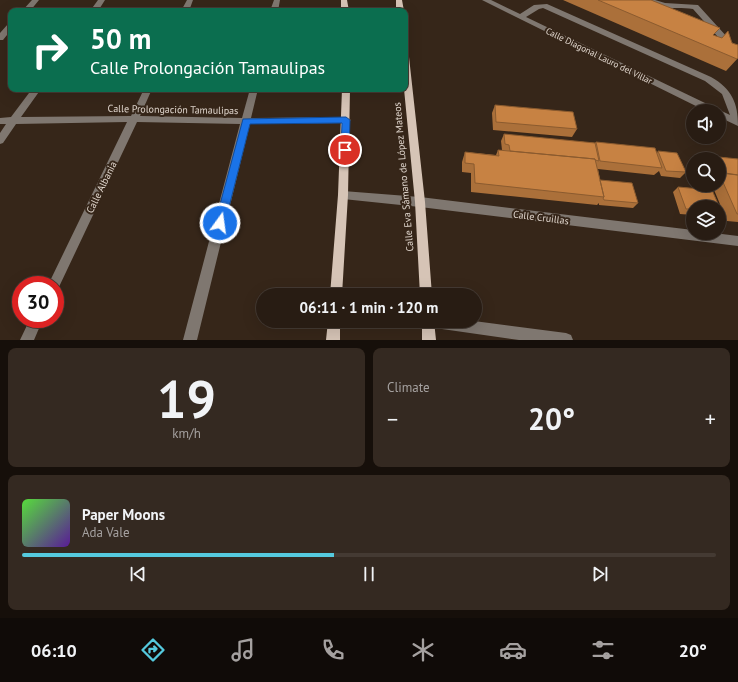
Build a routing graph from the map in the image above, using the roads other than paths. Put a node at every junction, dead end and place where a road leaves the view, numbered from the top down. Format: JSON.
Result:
{"nodes":[{"id":1,"x":36,"y":0,"type":"edge"},
{"id":2,"x":531,"y":0,"type":"edge"},
{"id":3,"x":650,"y":0,"type":"edge"},
{"id":4,"x":489,"y":1,"type":"edge"},
{"id":5,"x":669,"y":3,"type":"edge"},
{"id":6,"x":541,"y":6,"type":"junction"},
{"id":7,"x":29,"y":8,"type":"edge"},
{"id":8,"x":521,"y":17,"type":"junction"},
{"id":9,"x":8,"y":29,"type":"edge"},
{"id":10,"x":0,"y":38,"type":"edge"},
{"id":11,"x":738,"y":54,"type":"edge"},
{"id":12,"x":408,"y":86,"type":"edge"},
{"id":13,"x":35,"y":92,"type":"edge"},
{"id":14,"x":146,"y":92,"type":"edge"},
{"id":15,"x":253,"y":92,"type":"edge"},
{"id":16,"x":346,"y":92,"type":"edge"},
{"id":17,"x":700,"y":104,"type":"edge"},
{"id":18,"x":726,"y":117,"type":"edge"},
{"id":19,"x":133,"y":119,"type":"junction"},
{"id":20,"x":346,"y":120,"type":"junction"},
{"id":21,"x":0,"y":121,"type":"edge"},
{"id":22,"x":13,"y":121,"type":"junction"},
{"id":23,"x":246,"y":121,"type":"junction"},
{"id":24,"x":737,"y":122,"type":"edge"},
{"id":25,"x":0,"y":140,"type":"edge"},
{"id":26,"x":343,"y":195,"type":"junction"},
{"id":27,"x":420,"y":202,"type":"junction"},
{"id":28,"x":738,"y":241,"type":"edge"},
{"id":29,"x":58,"y":276,"type":"edge"},
{"id":30,"x":336,"y":288,"type":"edge"},
{"id":31,"x":426,"y":288,"type":"edge"},
{"id":32,"x":33,"y":328,"type":"edge"},
{"id":33,"x":334,"y":328,"type":"edge"},
{"id":34,"x":428,"y":328,"type":"edge"},
{"id":35,"x":479,"y":328,"type":"edge"},
{"id":36,"x":27,"y":340,"type":"edge"},
{"id":37,"x":190,"y":340,"type":"edge"},
{"id":38,"x":333,"y":340,"type":"edge"},
{"id":39,"x":429,"y":340,"type":"edge"},
{"id":40,"x":566,"y":340,"type":"edge"}],
"edges":[{"from":1,"to":7,"type":"street"},
{"from":2,"to":6,"type":"street"},
{"from":3,"to":5,"type":"street"},
{"from":4,"to":8,"type":"street","name":"Calle Diagonal Lauro del Villar"},
{"from":5,"to":11,"type":"street"},
{"from":6,"to":8,"type":"street"},
{"from":6,"to":24,"type":"street"},
{"from":8,"to":17,"type":"street","name":"Calle Diagonal Lauro del Villar"},
{"from":9,"to":10,"type":"street"},
{"from":12,"to":27,"type":"main road","name":"Calle Eva Sámano de López Mateos"},
{"from":13,"to":22,"type":"street"},
{"from":14,"to":19,"type":"street","name":"Calle Albania"},
{"from":15,"to":23,"type":"street"},
{"from":16,"to":20,"type":"main road"},
{"from":18,"to":24,"type":"street"},
{"from":19,"to":22,"type":"street","name":"Calle Prolongación Tamaulipas"},
{"from":19,"to":23,"type":"street","name":"Calle Prolongación Tamaulipas"},
{"from":19,"to":29,"type":"street","name":"Calle Albania"},
{"from":20,"to":23,"type":"street","name":"Calle Prolongación Tamaulipas"},
{"from":20,"to":26,"type":"main road"},
{"from":21,"to":22,"type":"street","name":"Calle Prolongación Tamaulipas"},
{"from":22,"to":25,"type":"street"},
{"from":23,"to":37,"type":"street"},
{"from":26,"to":27,"type":"street","name":"Calle Cruillas"},
{"from":26,"to":30,"type":"main road"},
{"from":27,"to":28,"type":"street","name":"Calle Cruillas"},
{"from":27,"to":31,"type":"main road","name":"Calle Eva Sámano de López Mateos"},
{"from":32,"to":36,"type":"street"},
{"from":33,"to":38,"type":"main road"},
{"from":34,"to":39,"type":"main road"},
{"from":35,"to":40,"type":"street"}]}
